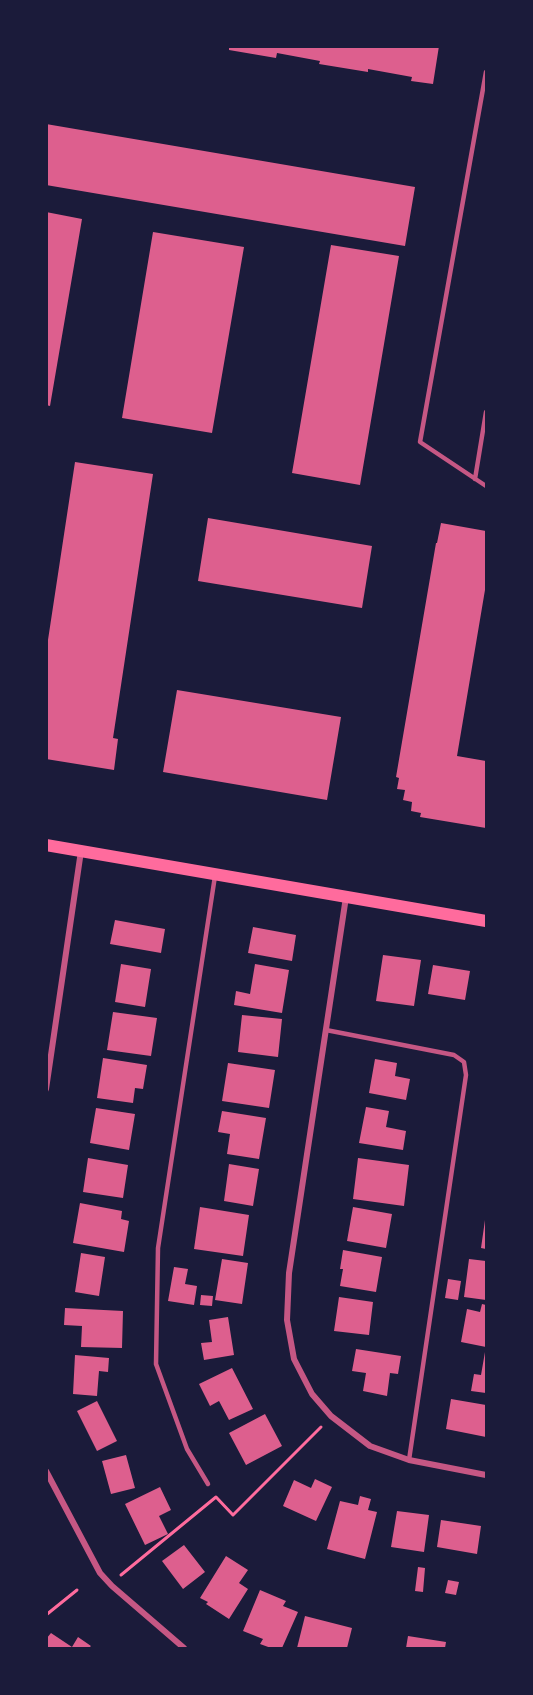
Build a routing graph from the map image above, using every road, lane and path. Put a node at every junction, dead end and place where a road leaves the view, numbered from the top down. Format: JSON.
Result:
{"nodes":[{"id":1,"x":486,"y":72,"type":"edge"},
{"id":2,"x":486,"y":412,"type":"edge"},
{"id":3,"x":475,"y":479,"type":"junction"},
{"id":4,"x":486,"y":486,"type":"edge"},
{"id":5,"x":46,"y":845,"type":"edge"},
{"id":6,"x":81,"y":851,"type":"junction"},
{"id":7,"x":216,"y":874,"type":"junction"},
{"id":8,"x":346,"y":896,"type":"junction"},
{"id":9,"x":486,"y":921,"type":"edge"},
{"id":10,"x":326,"y":1030,"type":"junction"},
{"id":11,"x":46,"y":1089,"type":"edge"},
{"id":12,"x":321,"y":1427,"type":"dead end"},
{"id":13,"x":409,"y":1460,"type":"junction"},
{"id":14,"x":46,"y":1471,"type":"edge"},
{"id":15,"x":486,"y":1474,"type":"edge"},
{"id":16,"x":208,"y":1484,"type":"dead end"},
{"id":17,"x":121,"y":1575,"type":"dead end"},
{"id":18,"x":77,"y":1590,"type":"dead end"},
{"id":19,"x":46,"y":1615,"type":"edge"},
{"id":20,"x":184,"y":1648,"type":"edge"}],
"edges":[{"from":1,"to":3,"type":"lane"},
{"from":2,"to":3,"type":"lane"},
{"from":3,"to":4,"type":"lane"},
{"from":5,"to":6,"type":"main road"},
{"from":6,"to":7,"type":"main road"},
{"from":6,"to":11,"type":"street"},
{"from":7,"to":8,"type":"main road"},
{"from":7,"to":16,"type":"lane"},
{"from":8,"to":9,"type":"main road"},
{"from":8,"to":10,"type":"street"},
{"from":10,"to":13,"type":"street"},
{"from":10,"to":13,"type":"lane"},
{"from":12,"to":17,"type":"path"},
{"from":13,"to":15,"type":"street"},
{"from":14,"to":20,"type":"street"},
{"from":18,"to":19,"type":"path"}]}
